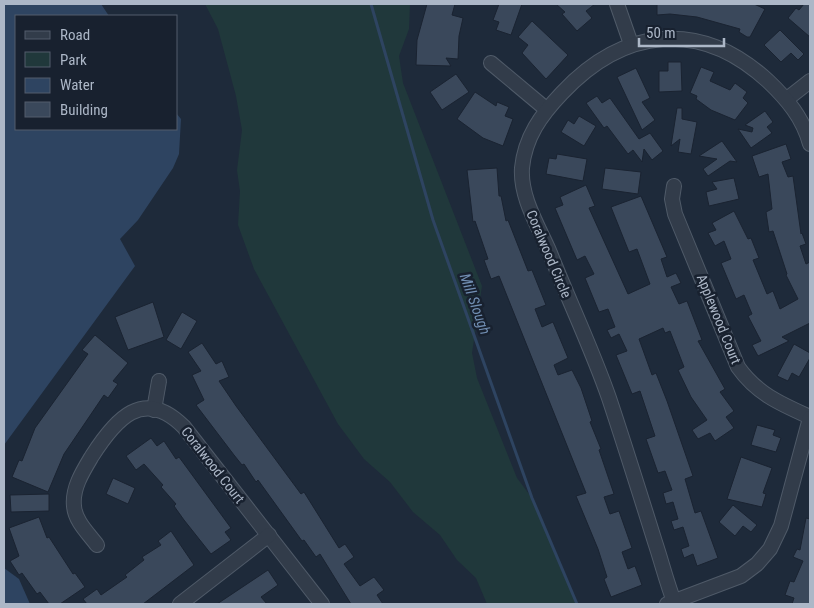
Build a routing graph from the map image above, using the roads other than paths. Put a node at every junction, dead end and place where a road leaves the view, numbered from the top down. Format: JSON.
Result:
{"nodes":[{"id":1,"x":617,"y":4,"type":"edge"},
{"id":2,"x":631,"y":44,"type":"junction"},
{"id":3,"x":491,"y":63,"type":"dead end"},
{"id":4,"x":810,"y":81,"type":"edge"},
{"id":5,"x":787,"y":98,"type":"junction"},
{"id":6,"x":546,"y":109,"type":"junction"},
{"id":7,"x":810,"y":144,"type":"edge"},
{"id":8,"x":674,"y":186,"type":"dead end"},
{"id":9,"x":159,"y":382,"type":"dead end"},
{"id":10,"x":154,"y":410,"type":"junction"},
{"id":11,"x":810,"y":418,"type":"edge"},
{"id":12,"x":268,"y":535,"type":"junction"},
{"id":13,"x":97,"y":545,"type":"dead end"},
{"id":14,"x":672,"y":603,"type":"edge"},
{"id":15,"x":180,"y":604,"type":"edge"},
{"id":16,"x":322,"y":604,"type":"edge"}],
"edges":[{"from":1,"to":2,"type":"street"},
{"from":2,"to":5,"type":"street","name":"Coralwood Circle"},
{"from":2,"to":6,"type":"street","name":"Coralwood Circle"},
{"from":3,"to":6,"type":"street"},
{"from":4,"to":5,"type":"street"},
{"from":5,"to":7,"type":"street","name":"Coralwood Circle"},
{"from":6,"to":14,"type":"street","name":"Coralwood Circle"},
{"from":8,"to":11,"type":"street","name":"Applewood Court"},
{"from":9,"to":10,"type":"street"},
{"from":10,"to":12,"type":"street","name":"Coralwood Court"},
{"from":10,"to":13,"type":"street"},
{"from":11,"to":14,"type":"street","name":"Coralwood Circle"},
{"from":12,"to":15,"type":"street"},
{"from":12,"to":16,"type":"street","name":"Coralwood Court"}]}
